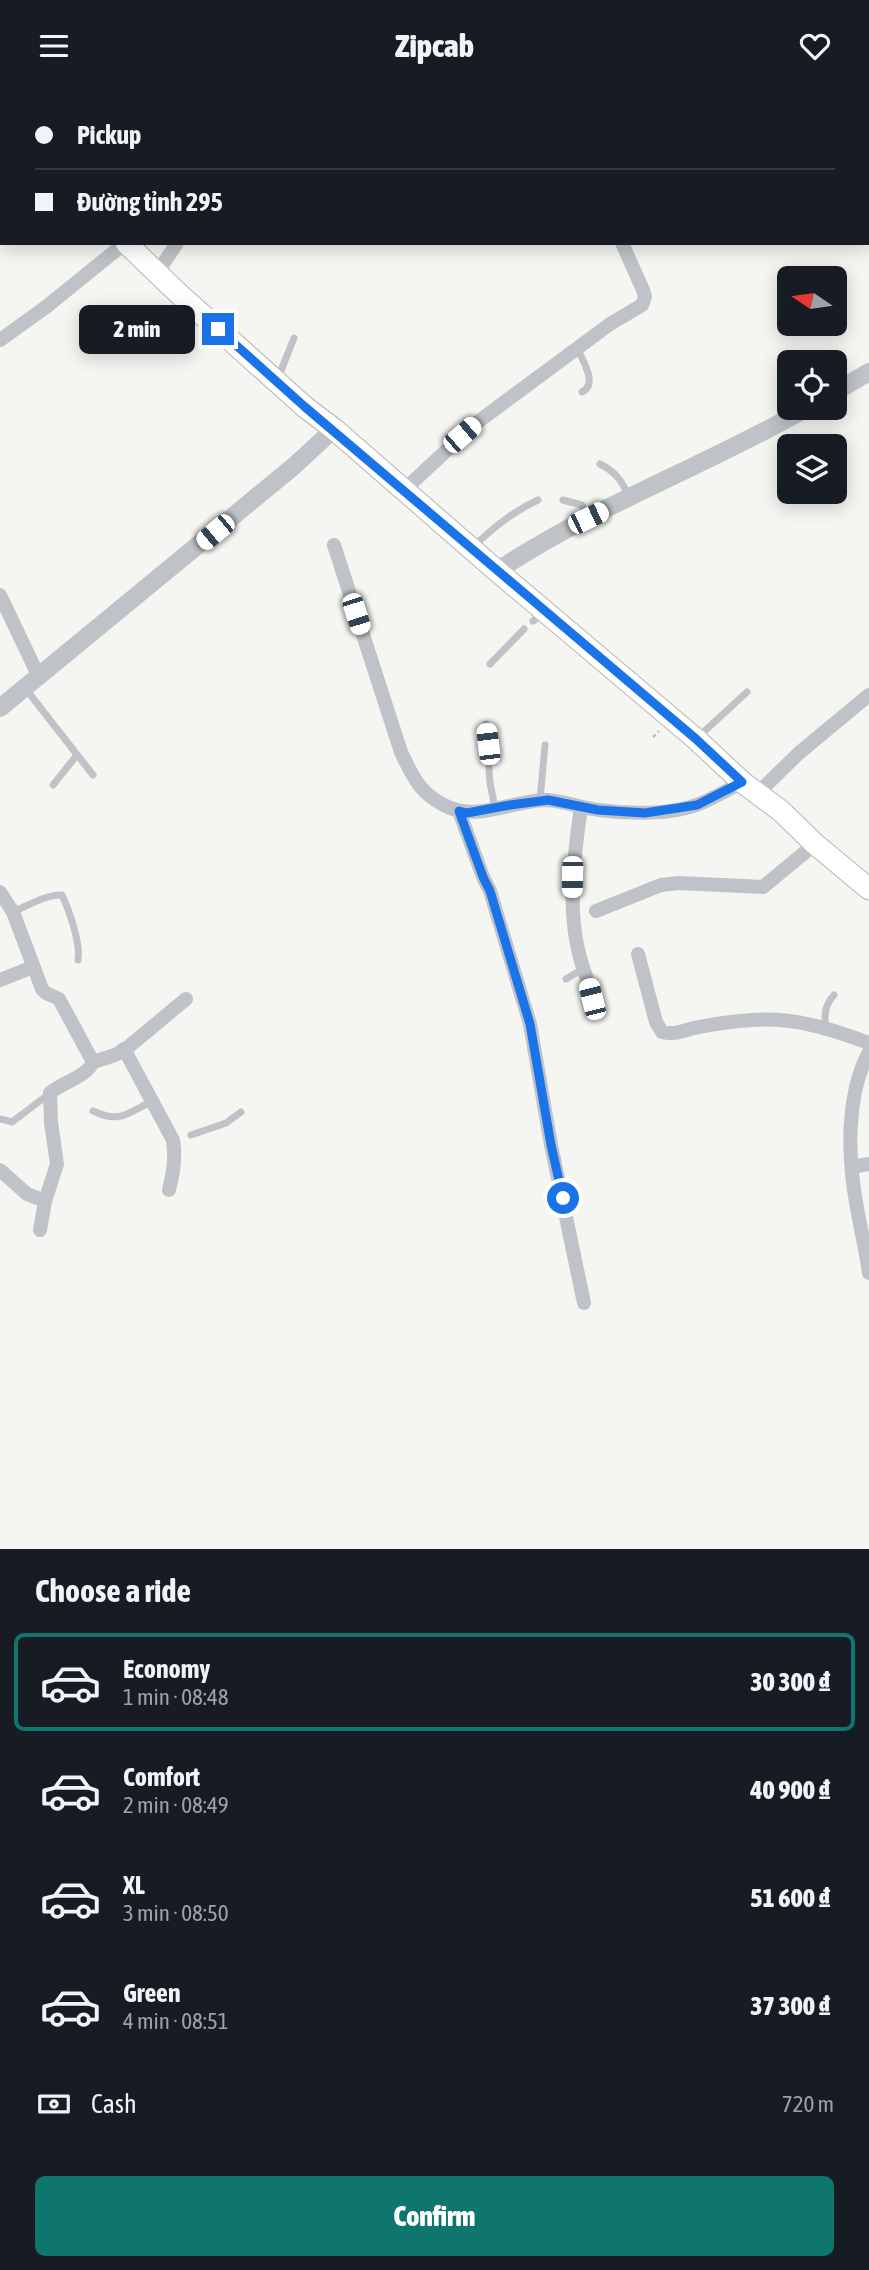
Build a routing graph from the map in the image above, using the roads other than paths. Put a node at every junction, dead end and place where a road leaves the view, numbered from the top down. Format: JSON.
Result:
{"nodes":[{"id":1,"x":123,"y":245,"type":"edge"},
{"id":2,"x":127,"y":245,"type":"edge"},
{"id":3,"x":176,"y":245,"type":"edge"},
{"id":4,"x":623,"y":245,"type":"edge"},
{"id":5,"x":157,"y":273,"type":"junction"},
{"id":6,"x":294,"y":338,"type":"dead end"},
{"id":7,"x":0,"y":340,"type":"edge"},
{"id":8,"x":577,"y":348,"type":"junction"},
{"id":9,"x":869,"y":372,"type":"edge"},
{"id":10,"x":278,"y":382,"type":"junction"},
{"id":11,"x":847,"y":385,"type":"edge"},
{"id":12,"x":582,"y":392,"type":"dead end"},
{"id":13,"x":786,"y":420,"type":"edge"},
{"id":14,"x":334,"y":429,"type":"junction"},
{"id":15,"x":600,"y":464,"type":"dead end"},
{"id":16,"x":404,"y":490,"type":"junction"},
{"id":17,"x":630,"y":497,"type":"junction"},
{"id":18,"x":538,"y":500,"type":"dead end"},
{"id":19,"x":563,"y":500,"type":"dead end"},
{"id":20,"x":588,"y":518,"type":"junction"},
{"id":21,"x":334,"y":545,"type":"dead end"},
{"id":22,"x":472,"y":549,"type":"junction"},
{"id":23,"x":497,"y":571,"type":"junction"},
{"id":24,"x":0,"y":596,"type":"edge"},
{"id":25,"x":524,"y":629,"type":"dead end"},
{"id":26,"x":490,"y":664,"type":"dead end"},
{"id":27,"x":32,"y":682,"type":"junction"},
{"id":28,"x":747,"y":692,"type":"dead end"},
{"id":29,"x":869,"y":695,"type":"edge"},
{"id":30,"x":0,"y":708,"type":"edge"},
{"id":31,"x":486,"y":724,"type":"dead end"},
{"id":32,"x":696,"y":739,"type":"junction"},
{"id":33,"x":545,"y":745,"type":"dead end"},
{"id":34,"x":78,"y":755,"type":"junction"},
{"id":35,"x":93,"y":775,"type":"dead end"},
{"id":36,"x":53,"y":785,"type":"dead end"},
{"id":37,"x":750,"y":788,"type":"junction"},
{"id":38,"x":540,"y":801,"type":"junction"},
{"id":39,"x":581,"y":807,"type":"junction"},
{"id":40,"x":495,"y":808,"type":"junction"},
{"id":41,"x":459,"y":811,"type":"junction"},
{"id":42,"x":815,"y":844,"type":"junction"},
{"id":43,"x":869,"y":889,"type":"edge"},
{"id":44,"x":0,"y":892,"type":"edge"},
{"id":45,"x":596,"y":911,"type":"dead end"},
{"id":46,"x":13,"y":912,"type":"junction"},
{"id":47,"x":638,"y":954,"type":"dead end"},
{"id":48,"x":78,"y":960,"type":"dead end"},
{"id":49,"x":33,"y":967,"type":"junction"},
{"id":50,"x":583,"y":969,"type":"junction"},
{"id":51,"x":566,"y":979,"type":"dead end"},
{"id":52,"x":0,"y":980,"type":"edge"},
{"id":53,"x":834,"y":995,"type":"dead end"},
{"id":54,"x":186,"y":999,"type":"dead end"},
{"id":55,"x":596,"y":1007,"type":"dead end"},
{"id":56,"x":825,"y":1029,"type":"junction"},
{"id":57,"x":869,"y":1043,"type":"edge"},
{"id":58,"x":124,"y":1049,"type":"junction"},
{"id":59,"x":869,"y":1052,"type":"edge"},
{"id":60,"x":93,"y":1062,"type":"junction"},
{"id":61,"x":50,"y":1093,"type":"junction"},
{"id":62,"x":153,"y":1100,"type":"junction"},
{"id":63,"x":93,"y":1111,"type":"dead end"},
{"id":64,"x":241,"y":1112,"type":"dead end"},
{"id":65,"x":0,"y":1119,"type":"edge"},
{"id":66,"x":191,"y":1135,"type":"dead end"},
{"id":67,"x":869,"y":1164,"type":"edge"},
{"id":68,"x":852,"y":1167,"type":"junction"},
{"id":69,"x":0,"y":1170,"type":"edge"},
{"id":70,"x":169,"y":1190,"type":"dead end"},
{"id":71,"x":45,"y":1201,"type":"junction"},
{"id":72,"x":40,"y":1230,"type":"dead end"},
{"id":73,"x":868,"y":1248,"type":"edge"},
{"id":74,"x":869,"y":1273,"type":"edge"},
{"id":75,"x":584,"y":1303,"type":"dead end"}],
"edges":[{"from":1,"to":7,"type":"street"},
{"from":2,"to":5,"type":"main road"},
{"from":3,"to":5,"type":"street"},
{"from":4,"to":8,"type":"street"},
{"from":5,"to":10,"type":"main road"},
{"from":6,"to":10,"type":"lane"},
{"from":8,"to":12,"type":"lane"},
{"from":8,"to":16,"type":"street"},
{"from":9,"to":11,"type":"street"},
{"from":10,"to":14,"type":"main road"},
{"from":13,"to":17,"type":"street"},
{"from":14,"to":16,"type":"main road"},
{"from":14,"to":27,"type":"street"},
{"from":15,"to":17,"type":"lane"},
{"from":16,"to":22,"type":"main road"},
{"from":17,"to":20,"type":"street"},
{"from":18,"to":22,"type":"lane"},
{"from":19,"to":20,"type":"lane"},
{"from":20,"to":23,"type":"street"},
{"from":21,"to":41,"type":"street"},
{"from":22,"to":23,"type":"main road"},
{"from":23,"to":32,"type":"main road"},
{"from":24,"to":27,"type":"street"},
{"from":25,"to":26,"type":"lane"},
{"from":27,"to":30,"type":"street"},
{"from":27,"to":34,"type":"lane"},
{"from":28,"to":32,"type":"lane"},
{"from":29,"to":37,"type":"street"},
{"from":31,"to":40,"type":"lane"},
{"from":32,"to":37,"type":"main road"},
{"from":33,"to":38,"type":"lane"},
{"from":34,"to":35,"type":"lane"},
{"from":34,"to":36,"type":"lane"},
{"from":37,"to":39,"type":"street"},
{"from":37,"to":42,"type":"main road"},
{"from":38,"to":39,"type":"street"},
{"from":38,"to":40,"type":"street"},
{"from":39,"to":50,"type":"street"},
{"from":40,"to":41,"type":"street"},
{"from":41,"to":75,"type":"street"},
{"from":42,"to":43,"type":"main road"},
{"from":42,"to":45,"type":"street"},
{"from":44,"to":46,"type":"street"},
{"from":46,"to":48,"type":"lane"},
{"from":46,"to":49,"type":"street"},
{"from":47,"to":56,"type":"street"},
{"from":49,"to":52,"type":"street"},
{"from":49,"to":60,"type":"street"},
{"from":50,"to":51,"type":"lane"},
{"from":50,"to":55,"type":"street"},
{"from":53,"to":56,"type":"lane"},
{"from":54,"to":58,"type":"street"},
{"from":56,"to":57,"type":"street"},
{"from":58,"to":60,"type":"street"},
{"from":58,"to":62,"type":"street"},
{"from":59,"to":68,"type":"street"},
{"from":60,"to":61,"type":"street"},
{"from":61,"to":65,"type":"lane"},
{"from":61,"to":71,"type":"street"},
{"from":62,"to":63,"type":"lane"},
{"from":62,"to":70,"type":"street"},
{"from":64,"to":66,"type":"lane"},
{"from":67,"to":68,"type":"street"},
{"from":68,"to":73,"type":"street"},
{"from":69,"to":71,"type":"street"},
{"from":71,"to":72,"type":"street"},
{"from":73,"to":74,"type":"street"}]}
